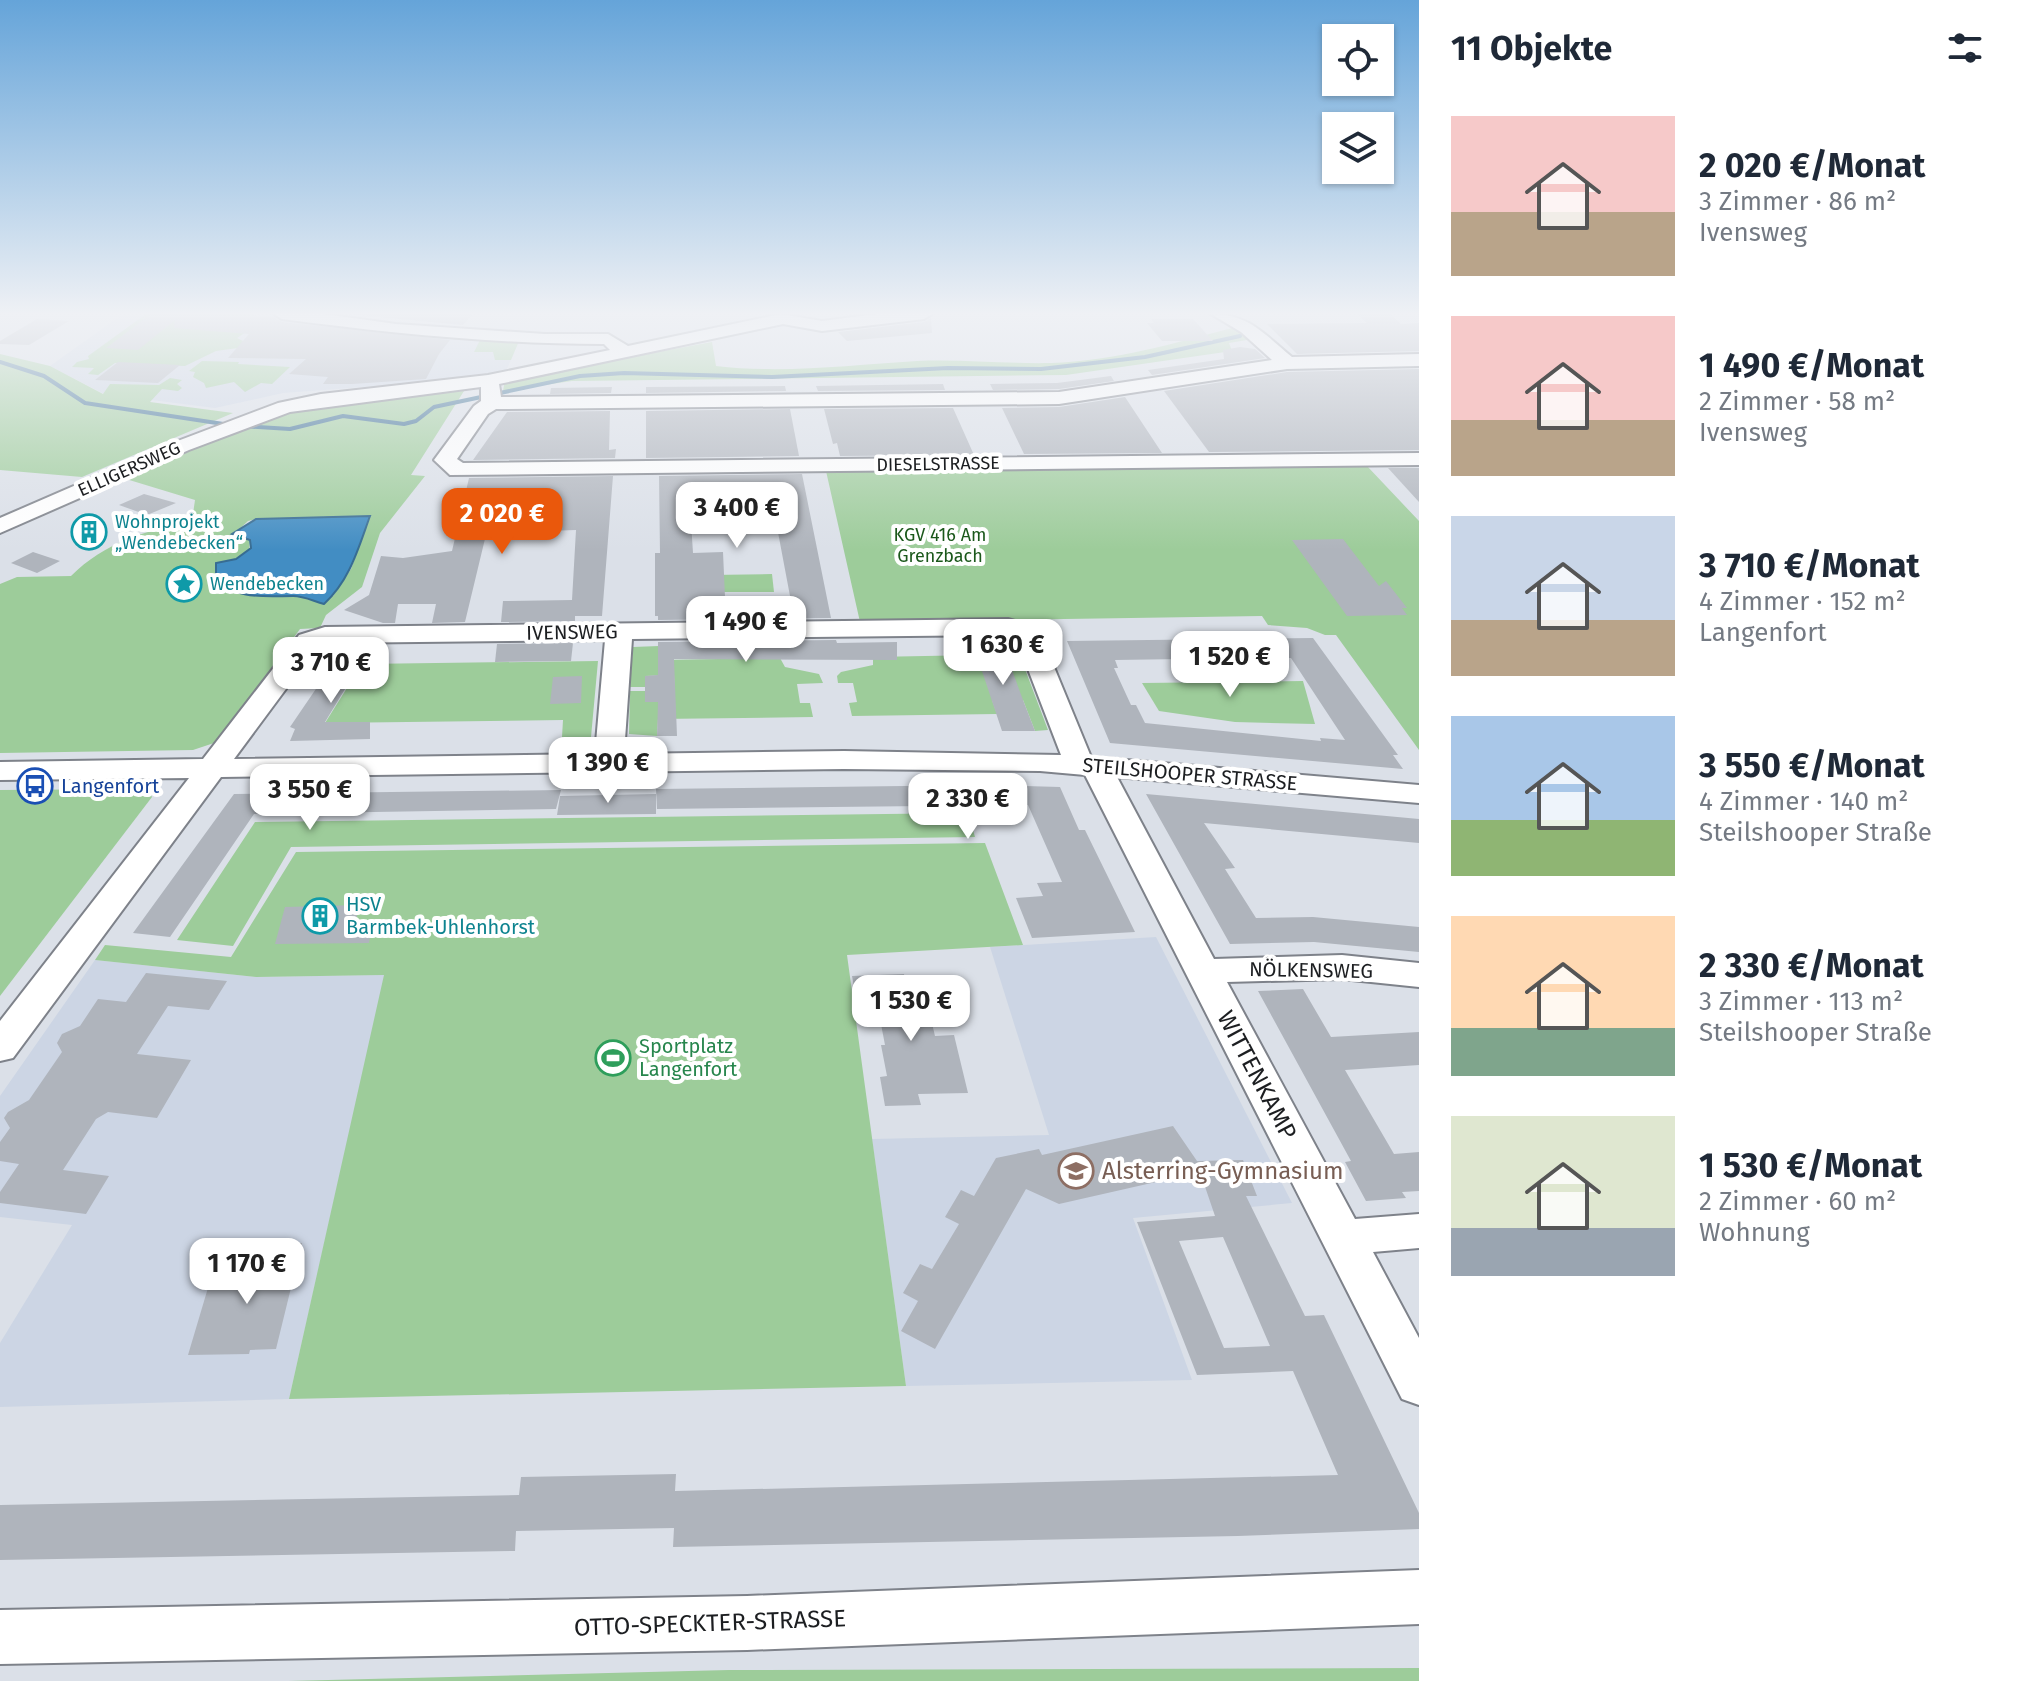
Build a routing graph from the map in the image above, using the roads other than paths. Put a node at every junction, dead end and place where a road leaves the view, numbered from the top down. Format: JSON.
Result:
{"nodes":[{"id":1,"x":1095,"y":392,"type":"edge"},
{"id":2,"x":491,"y":393,"type":"junction"},
{"id":3,"x":1419,"y":459,"type":"edge"},
{"id":4,"x":0,"y":526,"type":"edge"},
{"id":5,"x":619,"y":632,"type":"junction"},
{"id":6,"x":1027,"y":633,"type":"joint"},
{"id":7,"x":609,"y":763,"type":"junction"},
{"id":8,"x":1087,"y":764,"type":"junction"},
{"id":9,"x":209,"y":769,"type":"junction"},
{"id":10,"x":0,"y":771,"type":"edge"},
{"id":11,"x":1419,"y":794,"type":"edge"},
{"id":12,"x":1202,"y":971,"type":"junction"},
{"id":13,"x":1419,"y":975,"type":"edge"},
{"id":14,"x":0,"y":1048,"type":"edge"},
{"id":15,"x":1419,"y":1231,"type":"edge"},
{"id":16,"x":1343,"y":1237,"type":"junction"},
{"id":17,"x":1419,"y":1384,"type":"edge"},
{"id":18,"x":1419,"y":1597,"type":"edge"},
{"id":19,"x":0,"y":1637,"type":"edge"}],
"edges":[{"from":1,"to":2,"type":"street"},
{"from":2,"to":3,"type":"street","name":"DIESELSTRASSE"},
{"from":2,"to":4,"type":"street","name":"ELLIGERSWEG"},
{"from":5,"to":6,"type":"street","name":"IVENSWEG"},
{"from":5,"to":7,"type":"street"},
{"from":5,"to":9,"type":"street","name":"IVENSWEG"},
{"from":6,"to":8,"type":"street","name":"WITTENKAMP"},
{"from":7,"to":8,"type":"street","name":"STEILSHOOPER STRASSE"},
{"from":7,"to":9,"type":"street","name":"STEILSHOOPER STRASSE"},
{"from":8,"to":11,"type":"street","name":"STEILSHOOPER STRASSE"},
{"from":8,"to":12,"type":"street","name":"WITTENKAMP"},
{"from":9,"to":10,"type":"street","name":"STEILSHOOPER STRASSE"},
{"from":9,"to":14,"type":"street"},
{"from":12,"to":13,"type":"street","name":"NÖLKENSWEG"},
{"from":12,"to":16,"type":"street","name":"WITTENKAMP"},
{"from":15,"to":16,"type":"street"},
{"from":16,"to":17,"type":"street","name":"WITTENKAMP"},
{"from":18,"to":19,"type":"street","name":"OTTO-SPECKTER-STRASSE"}]}
